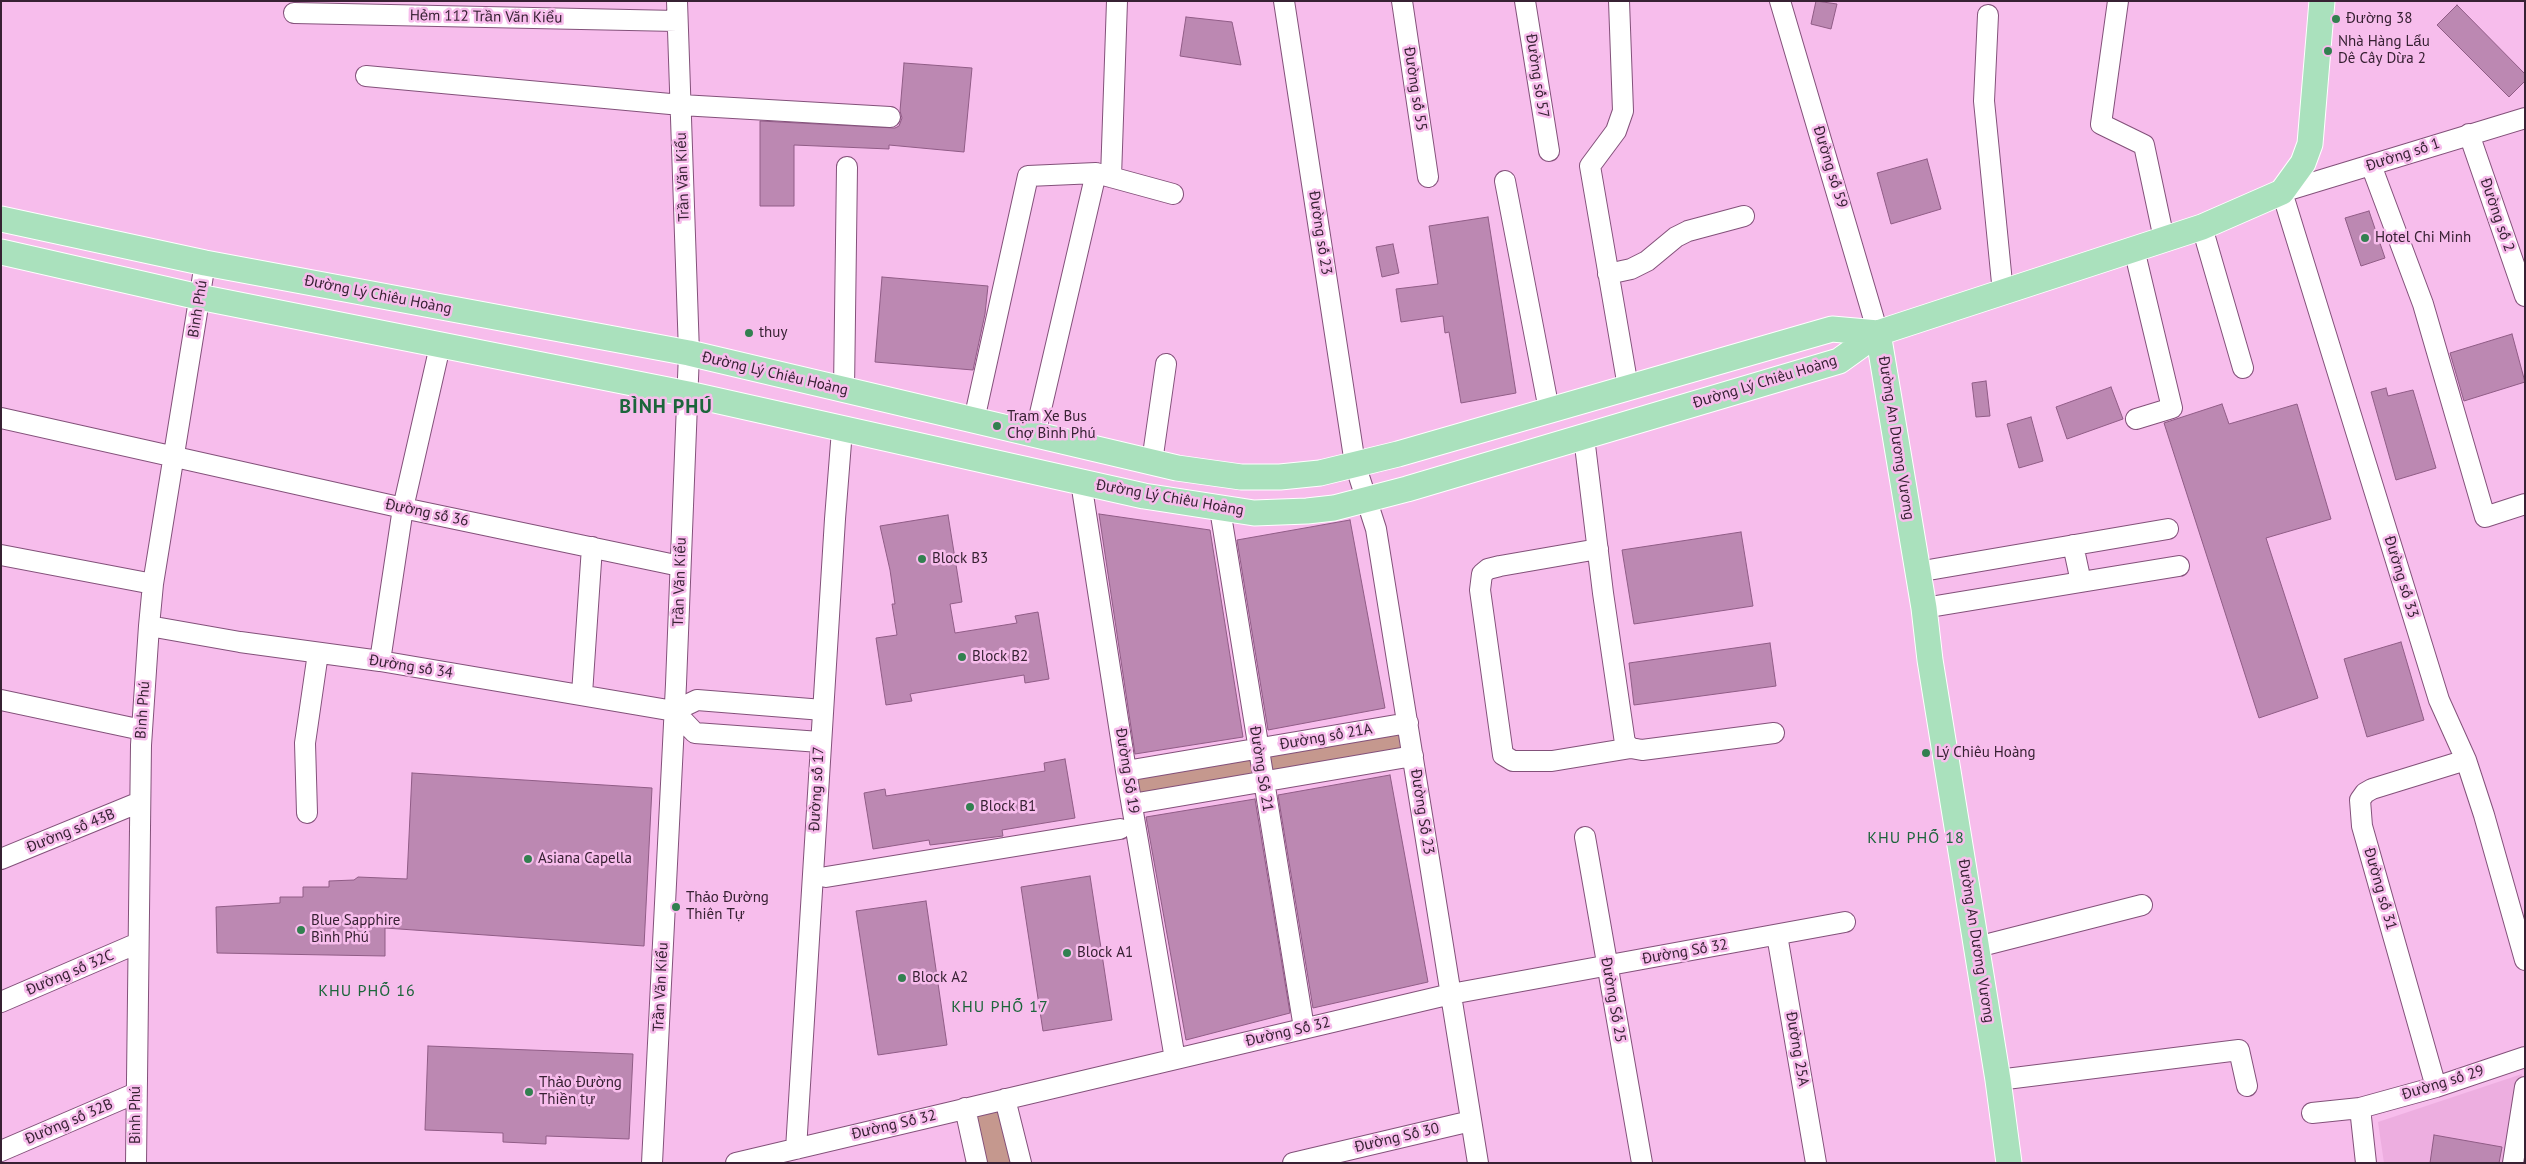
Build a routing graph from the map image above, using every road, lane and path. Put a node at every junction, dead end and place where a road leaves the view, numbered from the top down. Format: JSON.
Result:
{"nodes":[{"id":1,"x":677,"y":1,"type":"edge"},
{"id":2,"x":1117,"y":1,"type":"edge"},
{"id":3,"x":1284,"y":1,"type":"edge"},
{"id":4,"x":1402,"y":1,"type":"edge"},
{"id":5,"x":1524,"y":1,"type":"edge"},
{"id":6,"x":1619,"y":1,"type":"edge"},
{"id":7,"x":1780,"y":1,"type":"edge"},
{"id":8,"x":2118,"y":1,"type":"edge"},
{"id":9,"x":2322,"y":1,"type":"edge"},
{"id":10,"x":294,"y":13,"type":"dead end"},
{"id":11,"x":1988,"y":15,"type":"dead end"},
{"id":12,"x":677,"y":21,"type":"junction"},
{"id":13,"x":366,"y":76,"type":"dead end"},
{"id":14,"x":681,"y":105,"type":"junction"},
{"id":15,"x":890,"y":117,"type":"dead end"},
{"id":16,"x":2525,"y":118,"type":"edge"},
{"id":17,"x":2468,"y":134,"type":"junction"},
{"id":18,"x":1549,"y":151,"type":"dead end"},
{"id":19,"x":2371,"y":166,"type":"junction"},
{"id":20,"x":847,"y":168,"type":"dead end"},
{"id":21,"x":1104,"y":175,"type":"junction"},
{"id":22,"x":1428,"y":177,"type":"dead end"},
{"id":23,"x":1505,"y":181,"type":"dead end"},
{"id":24,"x":2282,"y":192,"type":"junction"},
{"id":25,"x":1172,"y":194,"type":"dead end"},
{"id":26,"x":1744,"y":216,"type":"dead end"},
{"id":27,"x":1,"y":220,"type":"edge"},
{"id":28,"x":2202,"y":227,"type":"junction"},
{"id":29,"x":2164,"y":239,"type":"junction"},
{"id":30,"x":2134,"y":250,"type":"junction"},
{"id":31,"x":1,"y":252,"type":"edge"},
{"id":32,"x":205,"y":263,"type":"junction"},
{"id":33,"x":1608,"y":274,"type":"junction"},
{"id":34,"x":2003,"y":293,"type":"junction"},
{"id":35,"x":2525,"y":296,"type":"edge"},
{"id":36,"x":200,"y":297,"type":"junction"},
{"id":37,"x":1878,"y":333,"type":"junction"},
{"id":38,"x":440,"y":346,"type":"junction"},
{"id":39,"x":689,"y":353,"type":"junction"},
{"id":40,"x":1166,"y":364,"type":"dead end"},
{"id":41,"x":2242,"y":368,"type":"dead end"},
{"id":42,"x":1628,"y":388,"type":"junction"},
{"id":43,"x":844,"y":390,"type":"junction"},
{"id":44,"x":688,"y":394,"type":"junction"},
{"id":45,"x":1549,"y":410,"type":"junction"},
{"id":46,"x":1,"y":418,"type":"edge"},
{"id":47,"x":2136,"y":419,"type":"dead end"},
{"id":48,"x":974,"y":420,"type":"junction"},
{"id":49,"x":842,"y":430,"type":"junction"},
{"id":50,"x":1035,"y":434,"type":"junction"},
{"id":51,"x":1584,"y":436,"type":"junction"},
{"id":52,"x":174,"y":458,"type":"junction"},
{"id":53,"x":1152,"y":462,"type":"junction"},
{"id":54,"x":1356,"y":464,"type":"junction"},
{"id":55,"x":1081,"y":482,"type":"junction"},
{"id":56,"x":1366,"y":500,"type":"junction"},
{"id":57,"x":2525,"y":504,"type":"edge"},
{"id":58,"x":403,"y":508,"type":"junction"},
{"id":59,"x":1220,"y":509,"type":"junction"},
{"id":60,"x":2168,"y":529,"type":"dead end"},
{"id":61,"x":2073,"y":546,"type":"junction"},
{"id":62,"x":592,"y":547,"type":"junction"},
{"id":63,"x":1598,"y":549,"type":"junction"},
{"id":64,"x":1,"y":555,"type":"edge"},
{"id":65,"x":680,"y":566,"type":"junction"},
{"id":66,"x":2179,"y":566,"type":"dead end"},
{"id":67,"x":1917,"y":572,"type":"junction"},
{"id":68,"x":2081,"y":582,"type":"junction"},
{"id":69,"x":153,"y":584,"type":"junction"},
{"id":70,"x":1924,"y":608,"type":"junction"},
{"id":71,"x":149,"y":626,"type":"junction"},
{"id":72,"x":318,"y":653,"type":"junction"},
{"id":73,"x":380,"y":661,"type":"junction"},
{"id":74,"x":582,"y":694,"type":"junction"},
{"id":75,"x":1,"y":700,"type":"edge"},
{"id":76,"x":823,"y":710,"type":"junction"},
{"id":77,"x":674,"y":711,"type":"junction"},
{"id":78,"x":1408,"y":723,"type":"junction"},
{"id":79,"x":142,"y":730,"type":"junction"},
{"id":80,"x":1774,"y":733,"type":"dead end"},
{"id":81,"x":820,"y":742,"type":"junction"},
{"id":82,"x":1631,"y":748,"type":"junction"},
{"id":83,"x":1258,"y":749,"type":"junction"},
{"id":84,"x":1413,"y":756,"type":"junction"},
{"id":85,"x":2466,"y":760,"type":"junction"},
{"id":86,"x":1126,"y":771,"type":"junction"},
{"id":87,"x":1263,"y":782,"type":"junction"},
{"id":88,"x":140,"y":802,"type":"junction"},
{"id":89,"x":1132,"y":804,"type":"junction"},
{"id":90,"x":307,"y":813,"type":"dead end"},
{"id":91,"x":1120,"y":829,"type":"dead end"},
{"id":92,"x":1585,"y":837,"type":"dead end"},
{"id":93,"x":1,"y":859,"type":"edge"},
{"id":94,"x":826,"y":876,"type":"dead end"},
{"id":95,"x":2142,"y":905,"type":"dead end"},
{"id":96,"x":1845,"y":922,"type":"dead end"},
{"id":97,"x":1777,"y":936,"type":"junction"},
{"id":98,"x":138,"y":943,"type":"junction"},
{"id":99,"x":1977,"y":947,"type":"junction"},
{"id":100,"x":2525,"y":960,"type":"edge"},
{"id":101,"x":1606,"y":967,"type":"junction"},
{"id":102,"x":1451,"y":994,"type":"junction"},
{"id":103,"x":1,"y":1002,"type":"edge"},
{"id":104,"x":1304,"y":1028,"type":"junction"},
{"id":105,"x":2525,"y":1057,"type":"edge"},
{"id":106,"x":1176,"y":1059,"type":"junction"},
{"id":107,"x":1998,"y":1080,"type":"junction"},
{"id":108,"x":2247,"y":1086,"type":"dead end"},
{"id":109,"x":2436,"y":1087,"type":"junction"},
{"id":110,"x":2525,"y":1087,"type":"edge"},
{"id":111,"x":136,"y":1093,"type":"junction"},
{"id":112,"x":1005,"y":1099,"type":"junction"},
{"id":113,"x":964,"y":1108,"type":"junction"},
{"id":114,"x":2360,"y":1108,"type":"junction"},
{"id":115,"x":2312,"y":1113,"type":"dead end"},
{"id":116,"x":1471,"y":1120,"type":"junction"},
{"id":117,"x":2,"y":1148,"type":"edge"},
{"id":118,"x":796,"y":1149,"type":"junction"},
{"id":119,"x":136,"y":1163,"type":"edge"},
{"id":120,"x":652,"y":1163,"type":"edge"},
{"id":121,"x":736,"y":1163,"type":"edge"},
{"id":122,"x":978,"y":1163,"type":"edge"},
{"id":123,"x":1020,"y":1163,"type":"edge"},
{"id":124,"x":1293,"y":1163,"type":"edge"},
{"id":125,"x":1478,"y":1163,"type":"edge"},
{"id":126,"x":1642,"y":1163,"type":"edge"},
{"id":127,"x":1816,"y":1163,"type":"edge"},
{"id":128,"x":2009,"y":1163,"type":"edge"},
{"id":129,"x":2366,"y":1163,"type":"edge"},
{"id":130,"x":2513,"y":1163,"type":"edge"}],
"edges":[{"from":1,"to":12,"type":"street","name":"Trần Văn Kiểu"},
{"from":2,"to":21,"type":"street"},
{"from":3,"to":54,"type":"street","name":"Đường số 23"},
{"from":4,"to":22,"type":"street","name":"Đường số 55"},
{"from":5,"to":18,"type":"street","name":"Đường số 57"},
{"from":6,"to":33,"type":"street"},
{"from":7,"to":37,"type":"street","name":"Đường số 59"},
{"from":8,"to":29,"type":"street"},
{"from":9,"to":24,"type":"main road"},
{"from":10,"to":12,"type":"street","name":"Hẻm 112 Trần Văn Kiểu"},
{"from":11,"to":34,"type":"street"},
{"from":12,"to":14,"type":"street","name":"Trần Văn Kiểu"},
{"from":13,"to":14,"type":"street"},
{"from":14,"to":15,"type":"street"},
{"from":14,"to":39,"type":"street","name":"Trần Văn Kiểu"},
{"from":16,"to":17,"type":"street","name":"Đường số 1"},
{"from":17,"to":19,"type":"street","name":"Đường số 1"},
{"from":17,"to":35,"type":"street","name":"Đường số 2"},
{"from":19,"to":24,"type":"street","name":"Đường số 1"},
{"from":19,"to":57,"type":"street"},
{"from":20,"to":43,"type":"street"},
{"from":21,"to":25,"type":"street"},
{"from":21,"to":48,"type":"street"},
{"from":21,"to":50,"type":"street"},
{"from":23,"to":45,"type":"street"},
{"from":24,"to":28,"type":"main road"},
{"from":24,"to":85,"type":"street","name":"Đường số 33"},
{"from":26,"to":33,"type":"street"},
{"from":27,"to":32,"type":"main road","name":"Đường Lý Chiêu Hoàng"},
{"from":28,"to":29,"type":"main road"},
{"from":28,"to":41,"type":"street"},
{"from":29,"to":30,"type":"main road"},
{"from":30,"to":34,"type":"main road"},
{"from":30,"to":47,"type":"street"},
{"from":31,"to":36,"type":"main road","name":"Đường Lý Chiêu Hoàng"},
{"from":32,"to":36,"type":"street","name":"Bình Phú"},
{"from":32,"to":39,"type":"main road","name":"Đường Lý Chiêu Hoàng"},
{"from":33,"to":42,"type":"street"},
{"from":34,"to":37,"type":"main road"},
{"from":36,"to":38,"type":"main road","name":"Đường Lý Chiêu Hoàng"},
{"from":36,"to":52,"type":"street","name":"Bình Phú"},
{"from":37,"to":42,"type":"main road","name":"Đường Lý Chiêu Hoàng"},
{"from":37,"to":51,"type":"main road","name":"Đường Lý Chiêu Hoàng"},
{"from":37,"to":67,"type":"main road","name":"Đường An Dương Vương"},
{"from":38,"to":44,"type":"main road","name":"Đường Lý Chiêu Hoàng"},
{"from":38,"to":58,"type":"street"},
{"from":39,"to":43,"type":"main road","name":"Đường Lý Chiêu Hoàng"},
{"from":39,"to":44,"type":"street","name":"Trần Văn Kiểu"},
{"from":40,"to":53,"type":"street"},
{"from":42,"to":45,"type":"main road","name":"Đường Lý Chiêu Hoàng"},
{"from":43,"to":48,"type":"main road","name":"Đường Lý Chiêu Hoàng"},
{"from":44,"to":49,"type":"main road","name":"Đường Lý Chiêu Hoàng"},
{"from":44,"to":65,"type":"street","name":"Trần Văn Kiểu"},
{"from":45,"to":54,"type":"main road","name":"Đường Lý Chiêu Hoàng"},
{"from":46,"to":52,"type":"street","name":"Đường số 36"},
{"from":48,"to":50,"type":"main road","name":"Đường Lý Chiêu Hoàng"},
{"from":49,"to":55,"type":"main road","name":"Đường Lý Chiêu Hoàng"},
{"from":49,"to":76,"type":"street","name":"Đường số 17"},
{"from":50,"to":53,"type":"main road","name":"Đường Lý Chiêu Hoàng"},
{"from":51,"to":56,"type":"main road","name":"Đường Lý Chiêu Hoàng"},
{"from":51,"to":63,"type":"street"},
{"from":52,"to":58,"type":"street","name":"Đường số 36"},
{"from":52,"to":69,"type":"street","name":"Bình Phú"},
{"from":53,"to":54,"type":"main road","name":"Đường Lý Chiêu Hoàng"},
{"from":54,"to":56,"type":"street","name":"Đường Số 23"},
{"from":55,"to":59,"type":"main road","name":"Đường Lý Chiêu Hoàng"},
{"from":55,"to":86,"type":"street","name":"Đường Số 19"},
{"from":56,"to":59,"type":"main road","name":"Đường Lý Chiêu Hoàng"},
{"from":56,"to":78,"type":"street","name":"Đường Số 23"},
{"from":58,"to":62,"type":"street","name":"Đường số 36"},
{"from":58,"to":73,"type":"street"},
{"from":59,"to":83,"type":"street","name":"Đường Số 21"},
{"from":60,"to":61,"type":"street"},
{"from":61,"to":67,"type":"street"},
{"from":61,"to":68,"type":"street"},
{"from":62,"to":65,"type":"street","name":"Đường số 36"},
{"from":62,"to":74,"type":"street"},
{"from":63,"to":82,"type":"street"},
{"from":63,"to":82,"type":"street"},
{"from":64,"to":69,"type":"street"},
{"from":65,"to":77,"type":"street","name":"Trần Văn Kiểu"},
{"from":66,"to":68,"type":"street"},
{"from":67,"to":70,"type":"main road","name":"Đường An Dương Vương"},
{"from":68,"to":70,"type":"street"},
{"from":69,"to":71,"type":"street","name":"Bình Phú"},
{"from":70,"to":99,"type":"main road","name":"Đường An Dương Vương"},
{"from":71,"to":72,"type":"street","name":"Đường số 34"},
{"from":71,"to":79,"type":"street","name":"Bình Phú"},
{"from":72,"to":73,"type":"street","name":"Đường số 34"},
{"from":72,"to":90,"type":"street"},
{"from":73,"to":74,"type":"street","name":"Đường số 34"},
{"from":74,"to":77,"type":"street","name":"Đường số 34"},
{"from":75,"to":79,"type":"street"},
{"from":76,"to":77,"type":"street"},
{"from":76,"to":81,"type":"street","name":"Đường số 17"},
{"from":77,"to":81,"type":"street"},
{"from":77,"to":120,"type":"street","name":"Trần Văn Kiểu"},
{"from":78,"to":83,"type":"street","name":"Đường số 21A"},
{"from":78,"to":84,"type":"street","name":"Đường Số 23"},
{"from":79,"to":88,"type":"street","name":"Bình Phú"},
{"from":80,"to":82,"type":"street"},
{"from":81,"to":118,"type":"street","name":"Đường số 17"},
{"from":83,"to":86,"type":"street","name":"Đường số 21A"},
{"from":83,"to":87,"type":"street","name":"Đường Số 21"},
{"from":84,"to":87,"type":"street"},
{"from":84,"to":102,"type":"street","name":"Đường Số 23"},
{"from":85,"to":100,"type":"street","name":"Đường số 33"},
{"from":85,"to":109,"type":"street","name":"Đường số 31"},
{"from":86,"to":89,"type":"street","name":"Đường Số 19"},
{"from":87,"to":89,"type":"street"},
{"from":87,"to":104,"type":"street","name":"Đường Số 21"},
{"from":88,"to":93,"type":"street","name":"Đường số 43B"},
{"from":88,"to":98,"type":"street","name":"Bình Phú"},
{"from":89,"to":106,"type":"street","name":"Đường Số 19"},
{"from":91,"to":94,"type":"street"},
{"from":92,"to":101,"type":"street","name":"Đường Số 25"},
{"from":95,"to":99,"type":"street"},
{"from":96,"to":97,"type":"street","name":"Đường Số 32"},
{"from":97,"to":101,"type":"street","name":"Đường Số 32"},
{"from":97,"to":127,"type":"street","name":"Đường 25A"},
{"from":98,"to":103,"type":"street","name":"Đường số 32C"},
{"from":98,"to":111,"type":"street","name":"Bình Phú"},
{"from":99,"to":107,"type":"main road","name":"Đường An Dương Vương"},
{"from":101,"to":102,"type":"street","name":"Đường Số 32"},
{"from":101,"to":126,"type":"street","name":"Đường Số 25"},
{"from":102,"to":104,"type":"street","name":"Đường Số 32"},
{"from":102,"to":116,"type":"street","name":"Đường Số 23"},
{"from":104,"to":106,"type":"street","name":"Đường Số 32"},
{"from":105,"to":109,"type":"street","name":"Đường số 29"},
{"from":106,"to":112,"type":"street","name":"Đường Số 32"},
{"from":107,"to":108,"type":"street"},
{"from":107,"to":128,"type":"main road","name":"Đường An Dương Vương"},
{"from":109,"to":114,"type":"street","name":"Đường số 29"},
{"from":110,"to":130,"type":"street"},
{"from":111,"to":117,"type":"street","name":"Đường số 32B"},
{"from":111,"to":119,"type":"street","name":"Bình Phú"},
{"from":112,"to":113,"type":"street","name":"Đường Số 32"},
{"from":112,"to":123,"type":"street"},
{"from":113,"to":118,"type":"street","name":"Đường Số 32"},
{"from":113,"to":122,"type":"street"},
{"from":114,"to":115,"type":"street","name":"Đường số 29"},
{"from":114,"to":129,"type":"street"},
{"from":116,"to":124,"type":"street","name":"Đường Số 30"},
{"from":116,"to":125,"type":"street","name":"Đường Số 23"},
{"from":118,"to":121,"type":"street","name":"Đường Số 32"}]}
